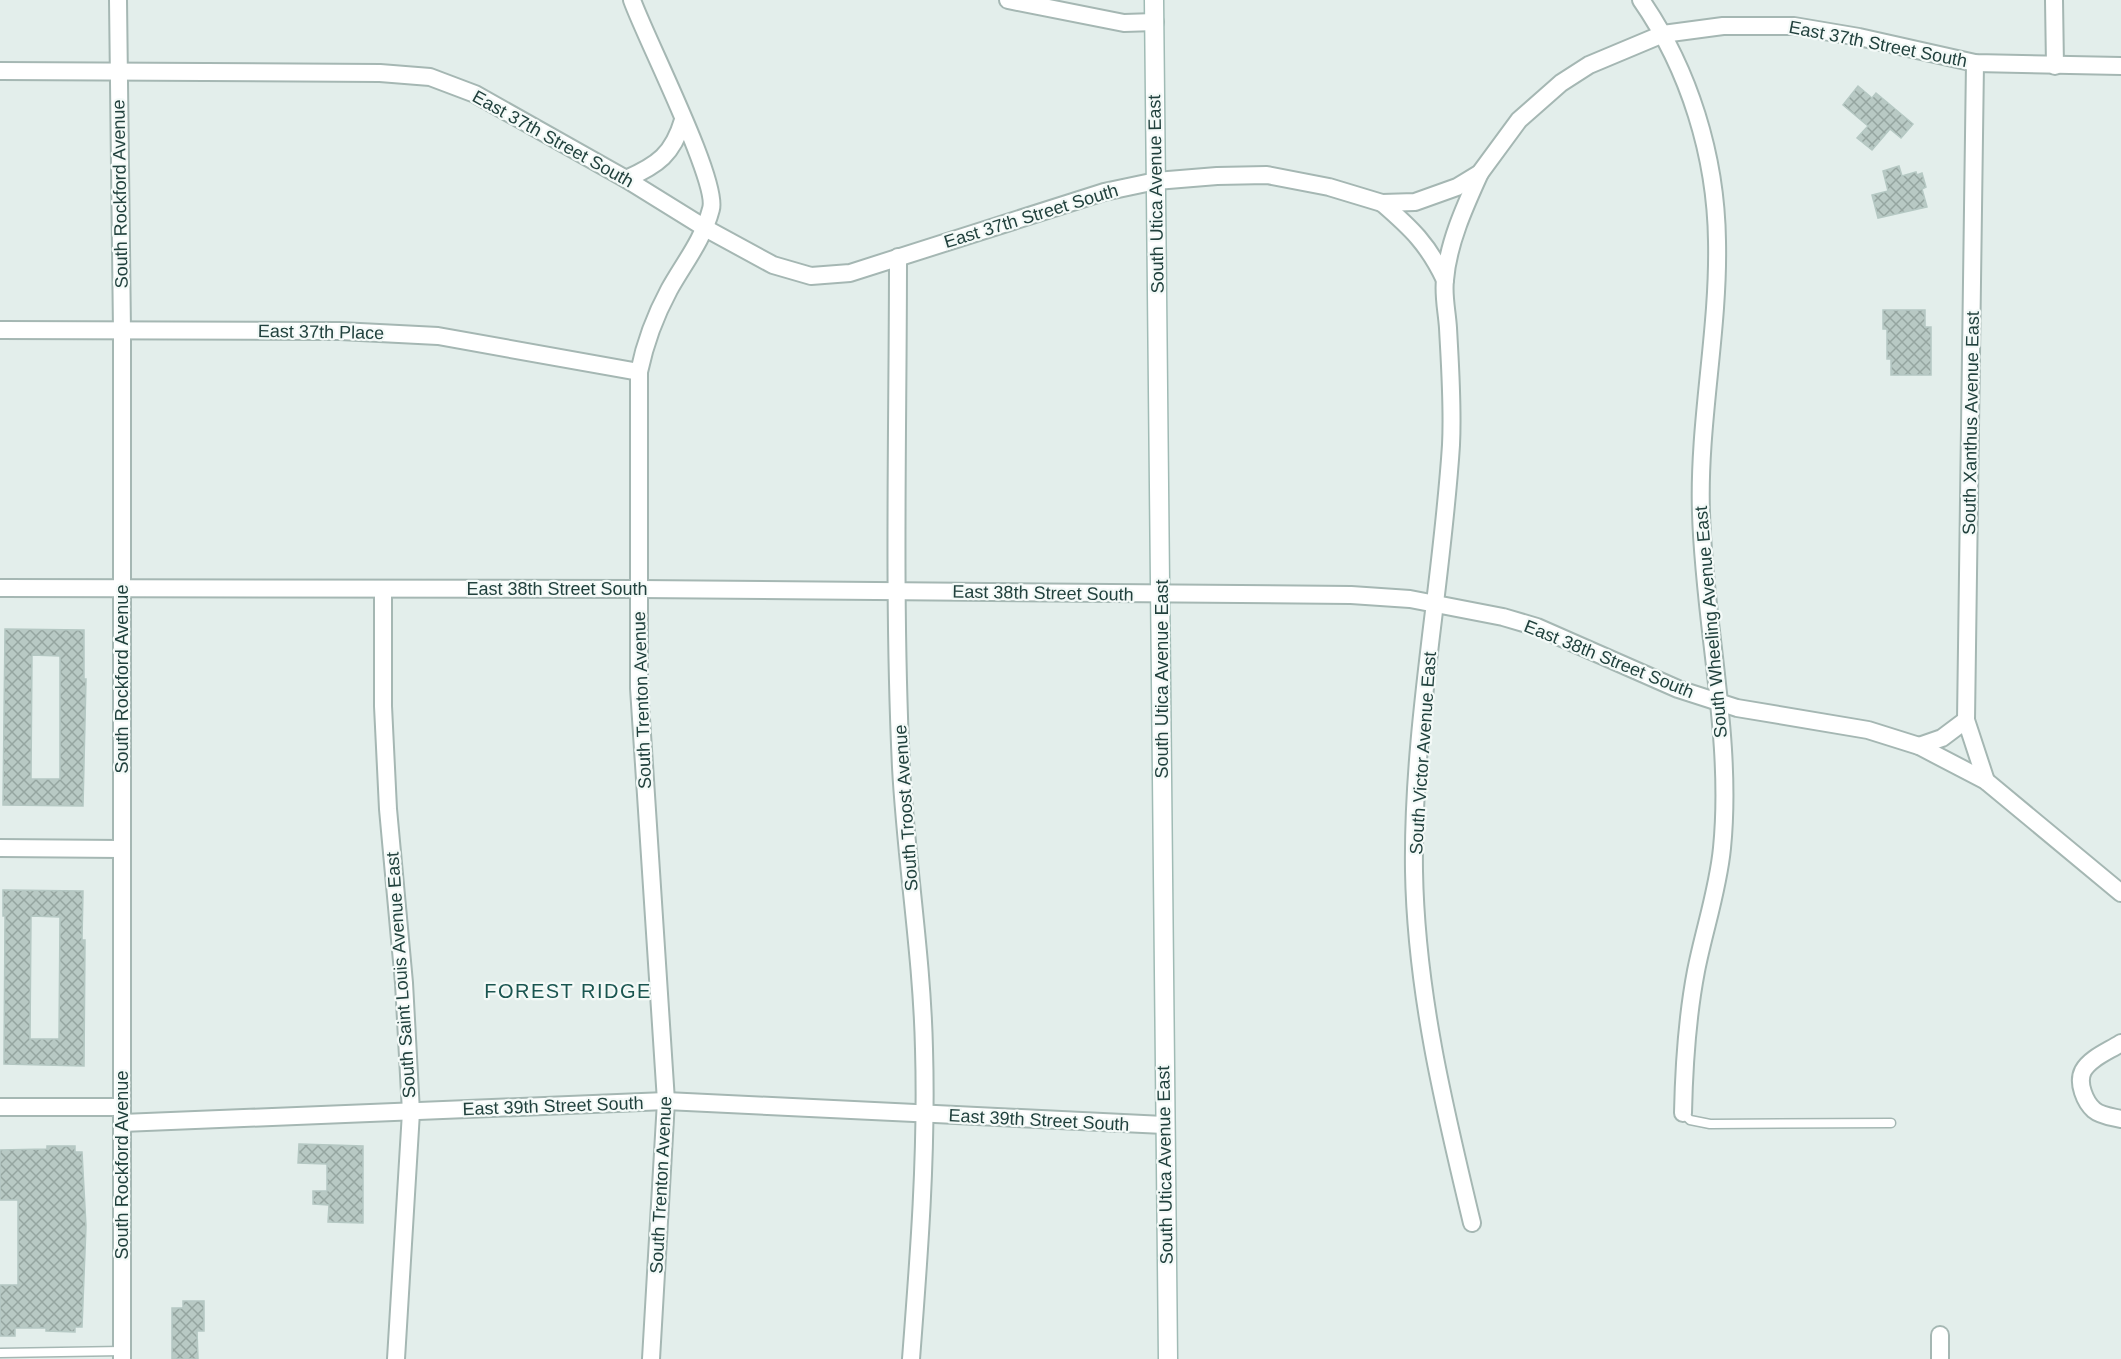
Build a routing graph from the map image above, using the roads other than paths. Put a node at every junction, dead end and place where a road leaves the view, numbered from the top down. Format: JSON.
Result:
{"nodes":[{"id":1,"x":118,"y":0,"type":"edge"},
{"id":2,"x":632,"y":0,"type":"edge"},
{"id":3,"x":1008,"y":0,"type":"edge"},
{"id":4,"x":1154,"y":0,"type":"edge"},
{"id":5,"x":1641,"y":0,"type":"edge"},
{"id":6,"x":2054,"y":0,"type":"edge"},
{"id":7,"x":1155,"y":22,"type":"junction"},
{"id":8,"x":1663,"y":34,"type":"junction"},
{"id":9,"x":1975,"y":63,"type":"junction"},
{"id":10,"x":2055,"y":66,"type":"junction"},
{"id":11,"x":2121,"y":66,"type":"edge"},
{"id":12,"x":0,"y":71,"type":"edge"},
{"id":13,"x":118,"y":72,"type":"junction"},
{"id":14,"x":683,"y":120,"type":"junction"},
{"id":15,"x":1480,"y":173,"type":"junction"},
{"id":16,"x":626,"y":179,"type":"junction"},
{"id":17,"x":1156,"y":181,"type":"junction"},
{"id":18,"x":1382,"y":203,"type":"junction"},
{"id":19,"x":705,"y":228,"type":"junction"},
{"id":20,"x":898,"y":257,"type":"junction"},
{"id":21,"x":1445,"y":280,"type":"junction"},
{"id":22,"x":0,"y":330,"type":"edge"},
{"id":23,"x":122,"y":331,"type":"junction"},
{"id":24,"x":639,"y":372,"type":"junction"},
{"id":25,"x":0,"y":588,"type":"edge"},
{"id":26,"x":122,"y":588,"type":"junction"},
{"id":27,"x":639,"y":589,"type":"junction"},
{"id":28,"x":383,"y":590,"type":"junction"},
{"id":29,"x":898,"y":592,"type":"junction"},
{"id":30,"x":1161,"y":594,"type":"junction"},
{"id":31,"x":1436,"y":603,"type":"junction"},
{"id":32,"x":1717,"y":701,"type":"junction"},
{"id":33,"x":1966,"y":720,"type":"junction"},
{"id":34,"x":1919,"y":746,"type":"junction"},
{"id":35,"x":1986,"y":781,"type":"junction"},
{"id":36,"x":0,"y":848,"type":"edge"},
{"id":37,"x":121,"y":849,"type":"junction"},
{"id":38,"x":2121,"y":893,"type":"edge"},
{"id":39,"x":2121,"y":1043,"type":"edge"},
{"id":40,"x":666,"y":1101,"type":"junction"},
{"id":41,"x":0,"y":1107,"type":"edge"},
{"id":42,"x":411,"y":1112,"type":"junction"},
{"id":43,"x":924,"y":1113,"type":"junction"},
{"id":44,"x":1683,"y":1113,"type":"joint"},
{"id":45,"x":122,"y":1115,"type":"junction"},
{"id":46,"x":2121,"y":1119,"type":"edge"},
{"id":47,"x":1891,"y":1123,"type":"dead end"},
{"id":48,"x":1164,"y":1125,"type":"junction"},
{"id":49,"x":1472,"y":1223,"type":"dead end"},
{"id":50,"x":1940,"y":1335,"type":"dead end"},
{"id":51,"x":0,"y":1353,"type":"edge"},
{"id":52,"x":122,"y":1355,"type":"edge"},
{"id":53,"x":396,"y":1359,"type":"edge"},
{"id":54,"x":651,"y":1359,"type":"edge"},
{"id":55,"x":911,"y":1359,"type":"edge"},
{"id":56,"x":1168,"y":1359,"type":"edge"},
{"id":57,"x":1940,"y":1359,"type":"edge"}],
"edges":[{"from":1,"to":13,"type":"street","name":"South Rockford Avenue"},
{"from":2,"to":14,"type":"street","name":"South Trenton Avenue"},
{"from":3,"to":7,"type":"street"},
{"from":4,"to":7,"type":"street","name":"South Utica Avenue East"},
{"from":5,"to":8,"type":"street","name":"South Wheeling Avenue East"},
{"from":6,"to":10,"type":"street"},
{"from":7,"to":17,"type":"street","name":"South Utica Avenue East"},
{"from":8,"to":9,"type":"street","name":"East 37th Street South"},
{"from":8,"to":15,"type":"street","name":"East 37th Street South"},
{"from":8,"to":32,"type":"street","name":"South Wheeling Avenue East"},
{"from":9,"to":10,"type":"street","name":"East 37th Street South"},
{"from":9,"to":33,"type":"street","name":"South Xanthus Avenue East"},
{"from":10,"to":11,"type":"street","name":"East 37th Street South"},
{"from":12,"to":13,"type":"street","name":"East 37th Street South"},
{"from":13,"to":16,"type":"street","name":"East 37th Street South"},
{"from":13,"to":23,"type":"street","name":"South Rockford Avenue"},
{"from":14,"to":16,"type":"street"},
{"from":14,"to":19,"type":"street","name":"South Trenton Avenue"},
{"from":15,"to":18,"type":"street","name":"East 37th Street South"},
{"from":15,"to":21,"type":"street","name":"South Victor Avenue East"},
{"from":16,"to":19,"type":"street","name":"East 37th Street South"},
{"from":17,"to":18,"type":"street","name":"East 37th Street South"},
{"from":17,"to":20,"type":"street","name":"East 37th Street South"},
{"from":17,"to":30,"type":"street","name":"South Utica Avenue East"},
{"from":18,"to":21,"type":"street","name":"South Victor Avenue East"},
{"from":19,"to":20,"type":"street","name":"East 37th Street South"},
{"from":19,"to":24,"type":"street","name":"South Trenton Avenue"},
{"from":20,"to":29,"type":"street","name":"South Troost Avenue"},
{"from":21,"to":31,"type":"street","name":"South Victor Avenue East"},
{"from":22,"to":23,"type":"street","name":"East 37th Place"},
{"from":23,"to":24,"type":"street","name":"East 37th Place"},
{"from":23,"to":26,"type":"street","name":"South Rockford Avenue"},
{"from":24,"to":27,"type":"street","name":"South Trenton Avenue"},
{"from":25,"to":26,"type":"street","name":"East 38th Street South"},
{"from":26,"to":28,"type":"street","name":"East 38th Street South"},
{"from":26,"to":37,"type":"street","name":"South Rockford Avenue"},
{"from":27,"to":28,"type":"street","name":"East 38th Street South"},
{"from":27,"to":29,"type":"street","name":"East 38th Street South"},
{"from":27,"to":40,"type":"street","name":"South Trenton Avenue"},
{"from":28,"to":42,"type":"street","name":"South Saint Louis Avenue East"},
{"from":29,"to":30,"type":"street","name":"East 38th Street South"},
{"from":29,"to":43,"type":"street","name":"South Troost Avenue"},
{"from":30,"to":31,"type":"street","name":"East 38th Street South"},
{"from":30,"to":48,"type":"street","name":"South Utica Avenue East"},
{"from":31,"to":32,"type":"street","name":"East 38th Street South"},
{"from":31,"to":49,"type":"street","name":"South Victor Avenue East"},
{"from":32,"to":34,"type":"street","name":"East 38th Street South"},
{"from":32,"to":44,"type":"street","name":"South Wheeling Avenue East"},
{"from":33,"to":34,"type":"street"},
{"from":33,"to":35,"type":"street","name":"South Xanthus Avenue East"},
{"from":34,"to":35,"type":"street","name":"East 38th Street South"},
{"from":35,"to":38,"type":"street","name":"East 38th Street South"},
{"from":36,"to":37,"type":"street"},
{"from":37,"to":45,"type":"street","name":"South Rockford Avenue"},
{"from":39,"to":46,"type":"street"},
{"from":40,"to":42,"type":"street","name":"East 39th Street South"},
{"from":40,"to":43,"type":"street","name":"East 39th Street South"},
{"from":40,"to":54,"type":"street","name":"South Trenton Avenue"},
{"from":41,"to":45,"type":"street","name":"East 39th Street South"},
{"from":42,"to":45,"type":"street","name":"East 39th Street South"},
{"from":42,"to":53,"type":"street","name":"South Saint Louis Avenue East"},
{"from":43,"to":48,"type":"street","name":"East 39th Street South"},
{"from":43,"to":55,"type":"street","name":"South Troost Avenue"},
{"from":44,"to":47,"type":"lane"},
{"from":45,"to":52,"type":"street","name":"South Rockford Avenue"},
{"from":48,"to":56,"type":"street","name":"South Utica Avenue East"},
{"from":50,"to":57,"type":"street"},
{"from":51,"to":52,"type":"lane"}]}
